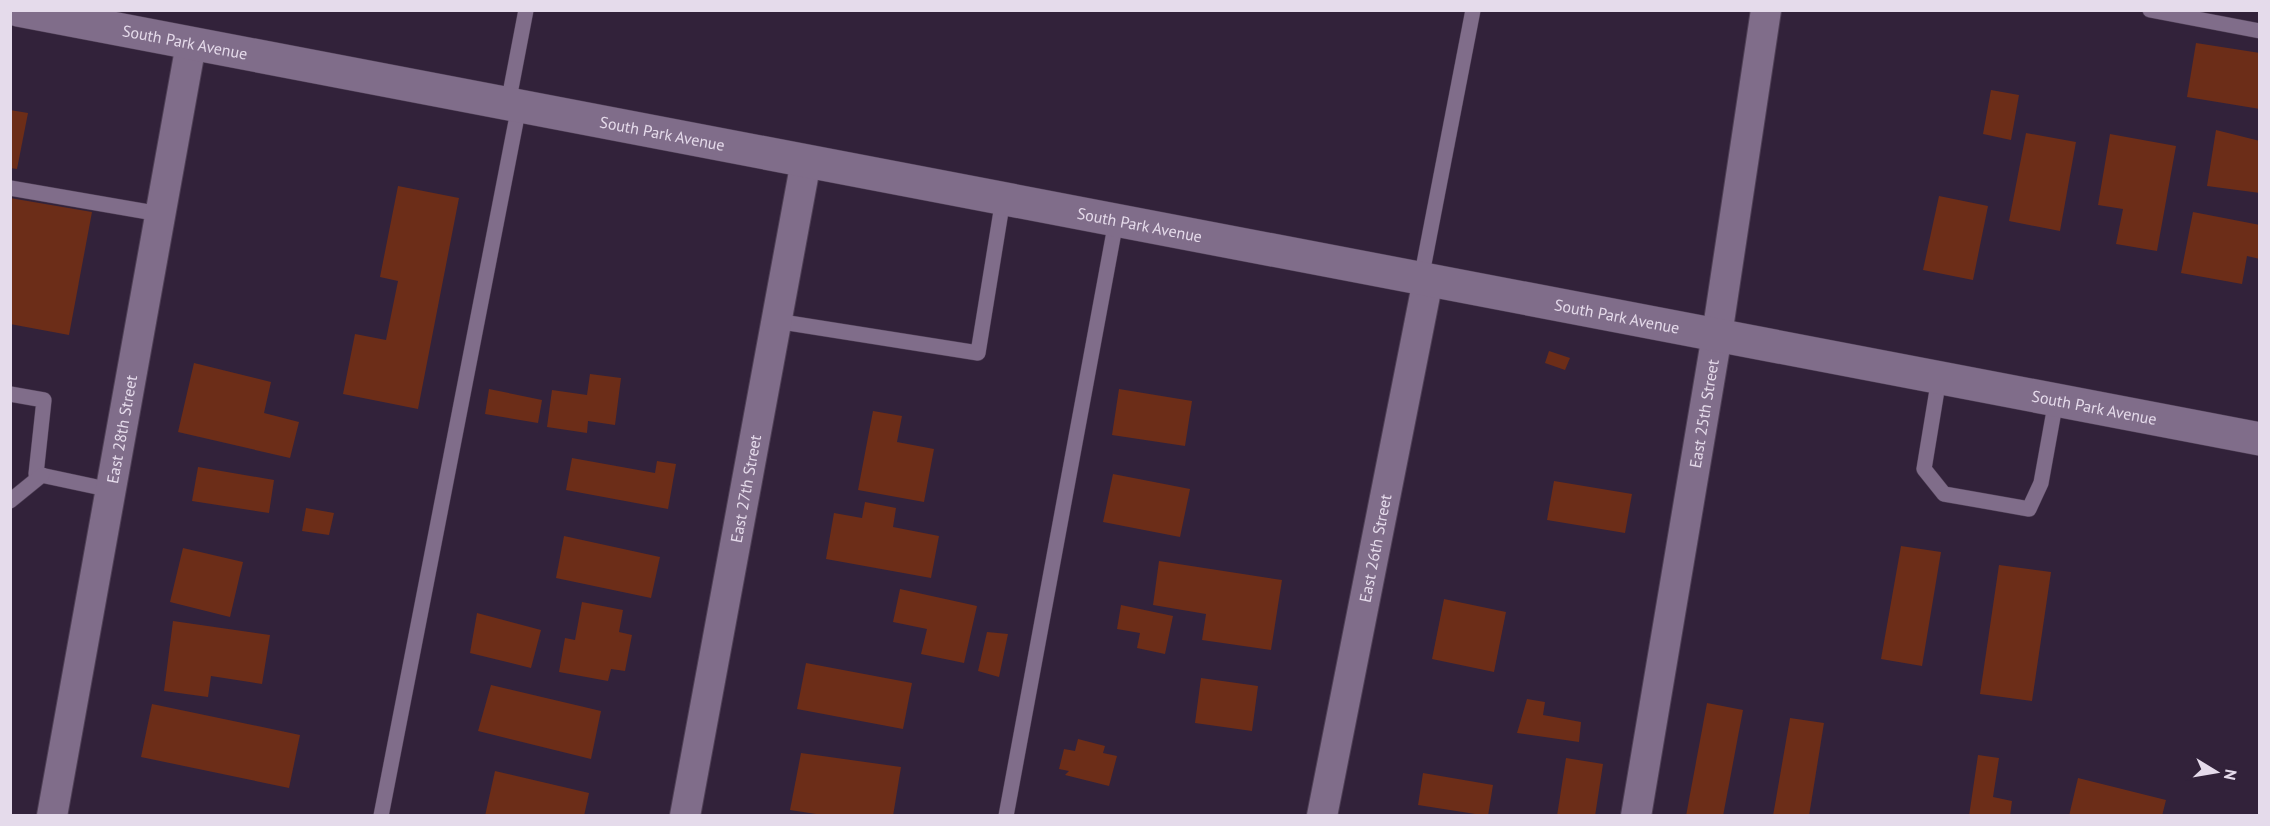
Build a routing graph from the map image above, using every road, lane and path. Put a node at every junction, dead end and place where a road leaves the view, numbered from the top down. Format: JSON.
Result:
{"nodes":[{"id":1,"x":18,"y":10,"type":"edge"},
{"id":2,"x":526,"y":10,"type":"edge"},
{"id":3,"x":1473,"y":10,"type":"edge"},
{"id":4,"x":1766,"y":10,"type":"edge"},
{"id":5,"x":2150,"y":10,"type":"edge"},
{"id":6,"x":2259,"y":31,"type":"edge"},
{"id":7,"x":191,"y":44,"type":"junction"},
{"id":8,"x":514,"y":105,"type":"junction"},
{"id":9,"x":806,"y":161,"type":"junction"},
{"id":10,"x":10,"y":188,"type":"edge"},
{"id":11,"x":1003,"y":199,"type":"junction"},
{"id":12,"x":160,"y":214,"type":"junction"},
{"id":13,"x":1116,"y":221,"type":"junction"},
{"id":14,"x":1424,"y":280,"type":"junction"},
{"id":15,"x":776,"y":321,"type":"junction"},
{"id":16,"x":1718,"y":335,"type":"junction"},
{"id":17,"x":1940,"y":378,"type":"junction"},
{"id":18,"x":10,"y":394,"type":"edge"},
{"id":19,"x":2056,"y":400,"type":"junction"},
{"id":20,"x":2259,"y":439,"type":"edge"},
{"id":21,"x":42,"y":475,"type":"junction"},
{"id":22,"x":111,"y":490,"type":"junction"},
{"id":23,"x":10,"y":501,"type":"edge"},
{"id":24,"x":52,"y":816,"type":"edge"},
{"id":25,"x":381,"y":816,"type":"edge"},
{"id":26,"x":685,"y":816,"type":"edge"},
{"id":27,"x":1006,"y":816,"type":"edge"},
{"id":28,"x":1322,"y":816,"type":"edge"},
{"id":29,"x":1636,"y":816,"type":"edge"}],
"edges":[{"from":1,"to":7,"type":"main road","name":"South Park Avenue"},
{"from":2,"to":8,"type":"lane"},
{"from":3,"to":14,"type":"lane"},
{"from":4,"to":16,"type":"street","name":"East 25th Street"},
{"from":5,"to":6,"type":"lane"},
{"from":7,"to":8,"type":"main road","name":"South Park Avenue"},
{"from":7,"to":12,"type":"street","name":"East 28th Street"},
{"from":8,"to":9,"type":"main road","name":"South Park Avenue"},
{"from":8,"to":25,"type":"lane"},
{"from":9,"to":11,"type":"main road","name":"South Park Avenue"},
{"from":9,"to":15,"type":"street","name":"East 27th Street"},
{"from":10,"to":12,"type":"lane"},
{"from":11,"to":13,"type":"main road","name":"South Park Avenue"},
{"from":11,"to":15,"type":"lane"},
{"from":12,"to":22,"type":"street","name":"East 28th Street"},
{"from":13,"to":14,"type":"main road","name":"South Park Avenue"},
{"from":13,"to":27,"type":"lane"},
{"from":14,"to":16,"type":"main road","name":"South Park Avenue"},
{"from":14,"to":28,"type":"street","name":"East 26th Street"},
{"from":15,"to":26,"type":"street","name":"East 27th Street"},
{"from":16,"to":17,"type":"main road","name":"South Park Avenue"},
{"from":16,"to":29,"type":"street","name":"East 25th Street"},
{"from":17,"to":19,"type":"main road","name":"South Park Avenue"},
{"from":17,"to":19,"type":"lane"},
{"from":18,"to":21,"type":"lane"},
{"from":19,"to":20,"type":"main road","name":"South Park Avenue"},
{"from":21,"to":22,"type":"lane"},
{"from":21,"to":23,"type":"lane"},
{"from":22,"to":24,"type":"street","name":"East 28th Street"}]}
